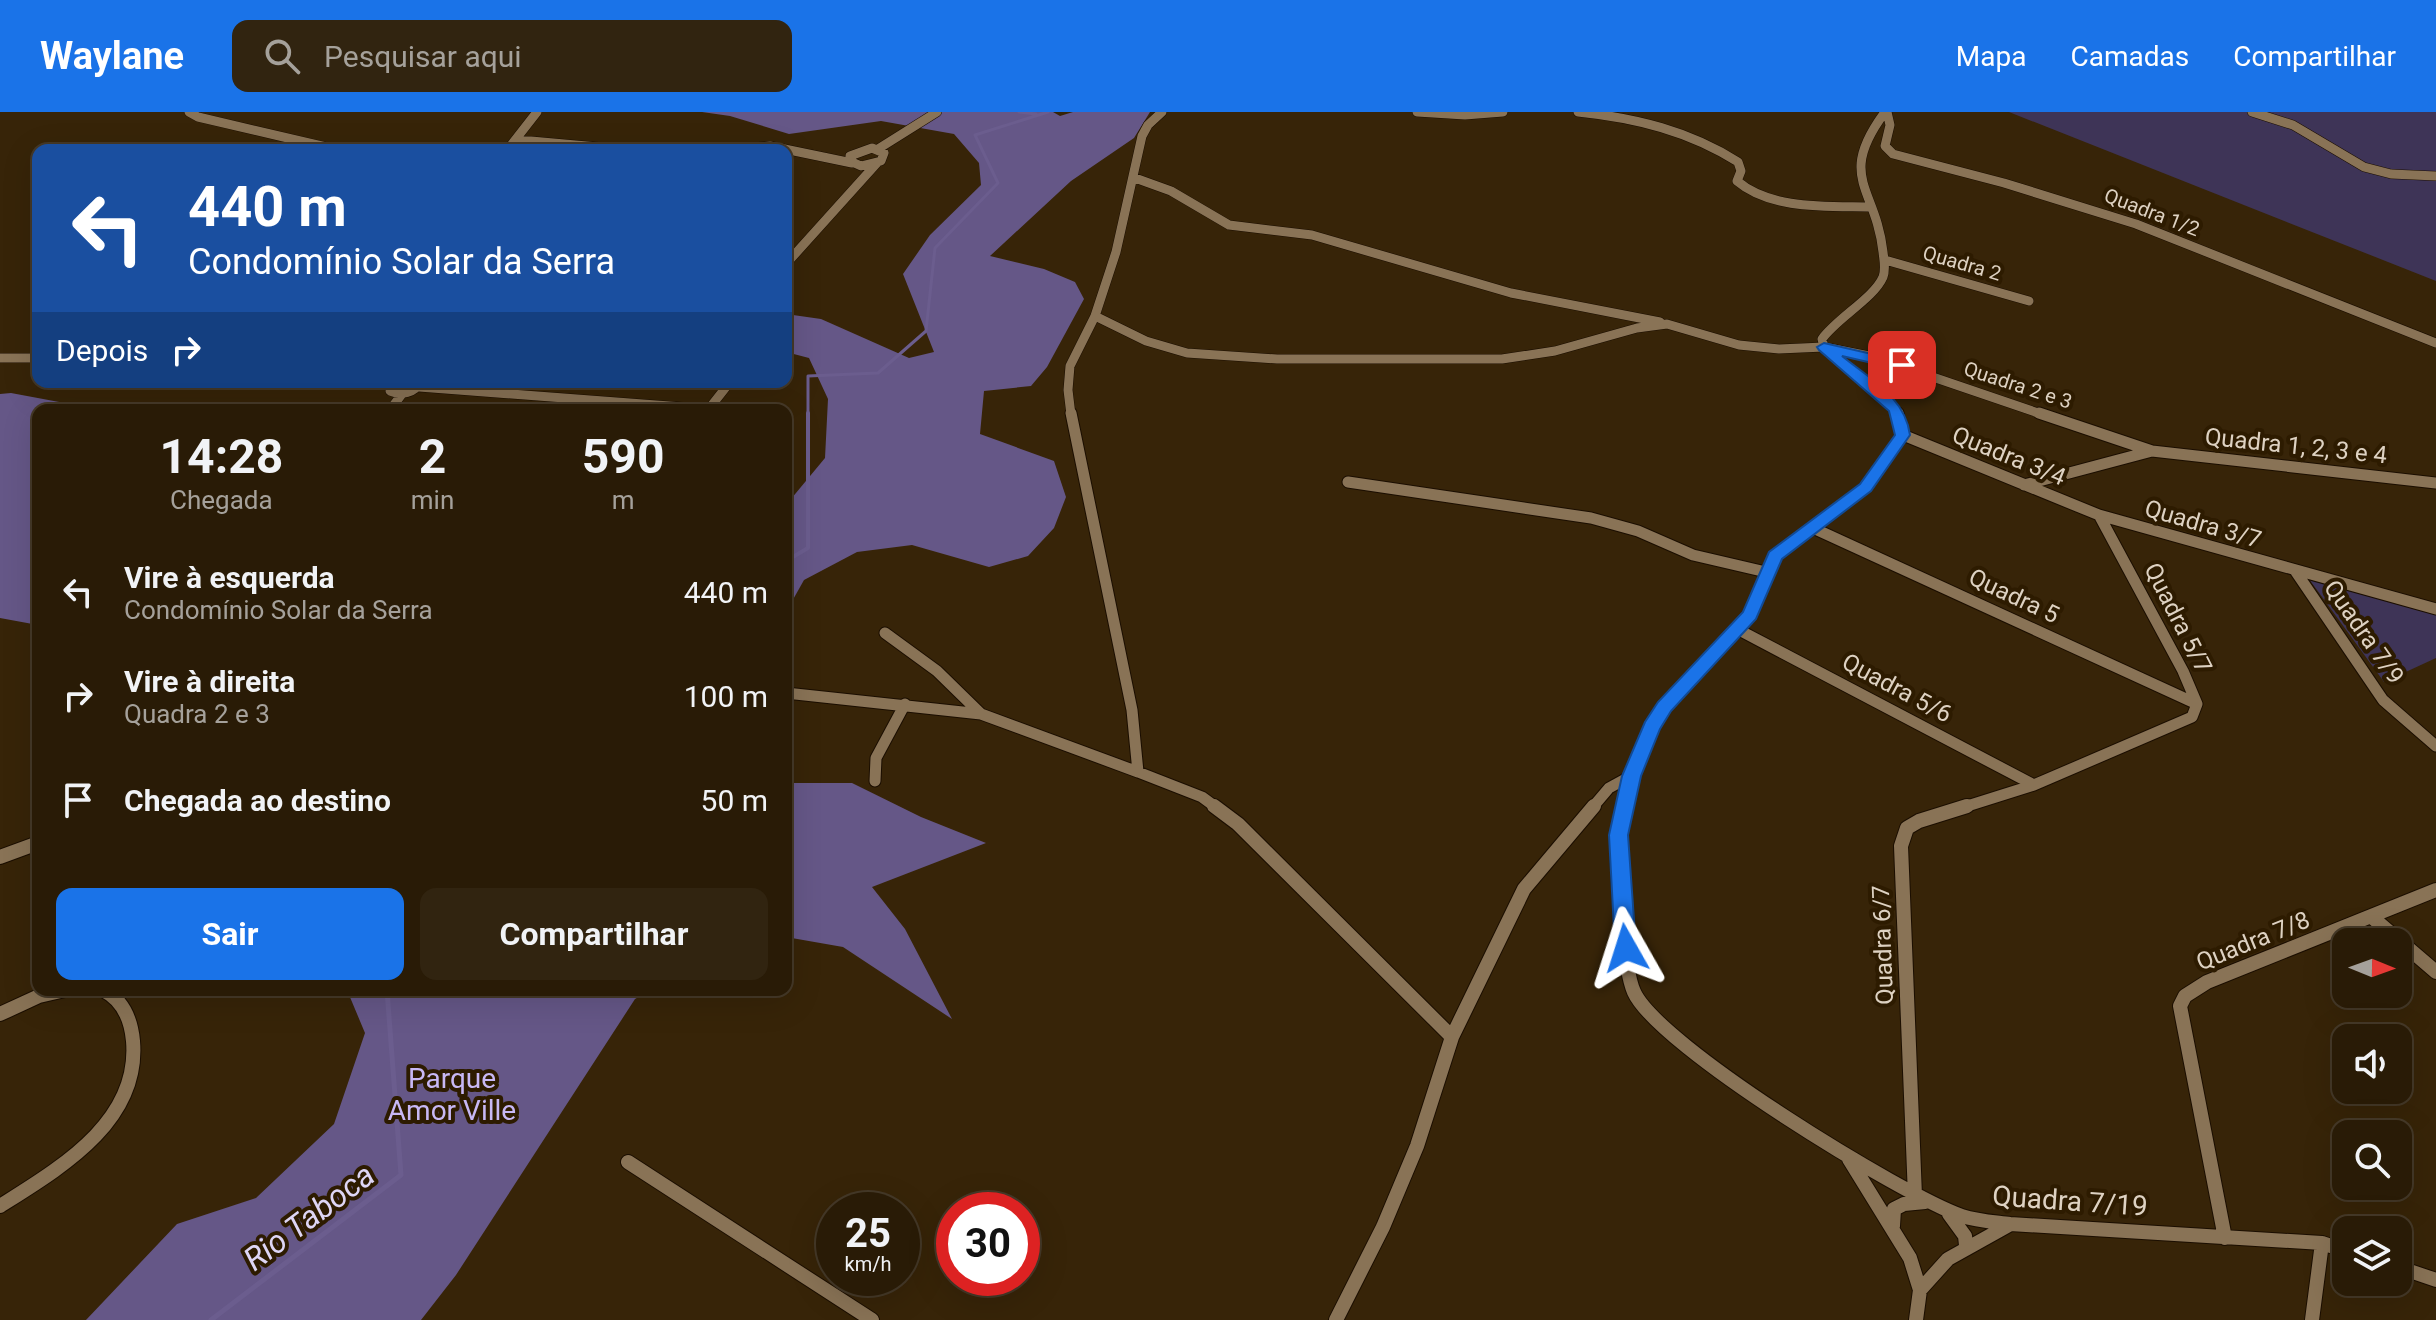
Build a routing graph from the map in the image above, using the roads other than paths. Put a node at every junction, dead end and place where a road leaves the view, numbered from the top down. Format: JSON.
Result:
{"nodes":[{"id":1,"x":189,"y":112,"type":"edge"},
{"id":2,"x":537,"y":112,"type":"edge"},
{"id":3,"x":937,"y":112,"type":"edge"},
{"id":4,"x":1162,"y":112,"type":"edge"},
{"id":5,"x":1417,"y":112,"type":"edge"},
{"id":6,"x":1503,"y":112,"type":"edge"},
{"id":7,"x":1578,"y":112,"type":"edge"},
{"id":8,"x":1886,"y":112,"type":"edge"},
{"id":9,"x":2252,"y":112,"type":"edge"},
{"id":10,"x":522,"y":131,"type":"junction"},
{"id":11,"x":313,"y":144,"type":"edge"},
{"id":12,"x":513,"y":144,"type":"edge"},
{"id":13,"x":528,"y":144,"type":"edge"},
{"id":14,"x":878,"y":149,"type":"junction"},
{"id":15,"x":792,"y":152,"type":"edge"},
{"id":16,"x":854,"y":162,"type":"junction"},
{"id":17,"x":877,"y":163,"type":"junction"},
{"id":18,"x":871,"y":173,"type":"junction"},
{"id":19,"x":2436,"y":176,"type":"edge"},
{"id":20,"x":1135,"y":178,"type":"junction"},
{"id":21,"x":1870,"y":207,"type":"junction"},
{"id":22,"x":792,"y":258,"type":"edge"},
{"id":23,"x":1885,"y":260,"type":"junction"},
{"id":24,"x":2029,"y":301,"type":"dead end"},
{"id":25,"x":1095,"y":316,"type":"junction"},
{"id":26,"x":1667,"y":324,"type":"junction"},
{"id":27,"x":2436,"y":343,"type":"edge"},
{"id":28,"x":1824,"y":347,"type":"junction"},
{"id":29,"x":0,"y":358,"type":"edge"},
{"id":30,"x":32,"y":358,"type":"edge"},
{"id":31,"x":391,"y":388,"type":"edge"},
{"id":32,"x":413,"y":388,"type":"edge"},
{"id":33,"x":464,"y":388,"type":"edge"},
{"id":34,"x":725,"y":388,"type":"edge"},
{"id":35,"x":402,"y":394,"type":"junction"},
{"id":36,"x":394,"y":404,"type":"edge"},
{"id":37,"x":642,"y":404,"type":"edge"},
{"id":38,"x":713,"y":404,"type":"edge"},
{"id":39,"x":1903,"y":435,"type":"junction"},
{"id":40,"x":2152,"y":451,"type":"junction"},
{"id":41,"x":1348,"y":482,"type":"dead end"},
{"id":42,"x":2436,"y":483,"type":"edge"},
{"id":43,"x":2024,"y":485,"type":"junction"},
{"id":44,"x":2099,"y":515,"type":"junction"},
{"id":45,"x":1813,"y":528,"type":"junction"},
{"id":46,"x":1766,"y":572,"type":"junction"},
{"id":47,"x":2296,"y":572,"type":"junction"},
{"id":48,"x":2436,"y":609,"type":"edge"},
{"id":49,"x":1739,"y":630,"type":"junction"},
{"id":50,"x":885,"y":633,"type":"dead end"},
{"id":51,"x":792,"y":694,"type":"edge"},
{"id":52,"x":905,"y":704,"type":"junction"},
{"id":53,"x":2197,"y":704,"type":"junction"},
{"id":54,"x":981,"y":714,"type":"junction"},
{"id":55,"x":2436,"y":746,"type":"edge"},
{"id":56,"x":1138,"y":772,"type":"junction"},
{"id":57,"x":1631,"y":776,"type":"junction"},
{"id":58,"x":875,"y":781,"type":"dead end"},
{"id":59,"x":2034,"y":785,"type":"junction"},
{"id":60,"x":32,"y":845,"type":"edge"},
{"id":61,"x":0,"y":857,"type":"edge"},
{"id":62,"x":2436,"y":890,"type":"edge"},
{"id":63,"x":2373,"y":918,"type":"junction"},
{"id":64,"x":2436,"y":972,"type":"edge"},
{"id":65,"x":39,"y":996,"type":"edge"},
{"id":66,"x":117,"y":996,"type":"edge"},
{"id":67,"x":0,"y":1014,"type":"edge"},
{"id":68,"x":1452,"y":1037,"type":"junction"},
{"id":69,"x":1848,"y":1157,"type":"junction"},
{"id":70,"x":628,"y":1162,"type":"dead end"},
{"id":71,"x":1922,"y":1199,"type":"junction"},
{"id":72,"x":0,"y":1206,"type":"edge"},
{"id":73,"x":1944,"y":1209,"type":"junction"},
{"id":74,"x":2010,"y":1224,"type":"junction"},
{"id":75,"x":1893,"y":1227,"type":"junction"},
{"id":76,"x":2225,"y":1238,"type":"junction"},
{"id":77,"x":2322,"y":1243,"type":"junction"},
{"id":78,"x":1966,"y":1245,"type":"junction"},
{"id":79,"x":2332,"y":1246,"type":"edge"},
{"id":80,"x":2412,"y":1272,"type":"edge"},
{"id":81,"x":2436,"y":1280,"type":"edge"},
{"id":82,"x":1920,"y":1290,"type":"junction"},
{"id":83,"x":872,"y":1320,"type":"edge"},
{"id":84,"x":1336,"y":1320,"type":"edge"},
{"id":85,"x":1916,"y":1320,"type":"edge"},
{"id":86,"x":2312,"y":1320,"type":"edge"}],
"edges":[{"from":1,"to":11,"type":"street"},
{"from":2,"to":10,"type":"street"},
{"from":3,"to":14,"type":"street"},
{"from":4,"to":20,"type":"street"},
{"from":5,"to":6,"type":"street"},
{"from":7,"to":21,"type":"street"},
{"from":8,"to":21,"type":"street"},
{"from":8,"to":27,"type":"street","name":"Quadra 1/2"},
{"from":9,"to":19,"type":"street"},
{"from":10,"to":12,"type":"street"},
{"from":10,"to":13,"type":"street"},
{"from":14,"to":16,"type":"street"},
{"from":14,"to":17,"type":"street"},
{"from":15,"to":16,"type":"street"},
{"from":16,"to":17,"type":"street"},
{"from":16,"to":18,"type":"street"},
{"from":17,"to":18,"type":"street"},
{"from":18,"to":22,"type":"street"},
{"from":20,"to":25,"type":"street"},
{"from":20,"to":26,"type":"street","name":"Quadra 2 e 3"},
{"from":21,"to":23,"type":"street"},
{"from":23,"to":24,"type":"street","name":"Quadra 2"},
{"from":23,"to":28,"type":"street"},
{"from":25,"to":26,"type":"street"},
{"from":25,"to":56,"type":"street"},
{"from":26,"to":28,"type":"street","name":"Quadra 2 e 3"},
{"from":28,"to":39,"type":"street"},
{"from":28,"to":40,"type":"street","name":"Quadra 2 e 3"},
{"from":29,"to":30,"type":"street"},
{"from":31,"to":35,"type":"street"},
{"from":32,"to":35,"type":"street"},
{"from":33,"to":37,"type":"street"},
{"from":34,"to":38,"type":"street"},
{"from":35,"to":36,"type":"street"},
{"from":39,"to":43,"type":"street","name":"Quadra 3/4"},
{"from":39,"to":45,"type":"street"},
{"from":40,"to":42,"type":"street","name":"Quadra 1, 2, 3 e 4"},
{"from":40,"to":43,"type":"street"},
{"from":41,"to":46,"type":"street"},
{"from":43,"to":44,"type":"street","name":"Quadra 3/4"},
{"from":44,"to":47,"type":"street","name":"Quadra 3/7"},
{"from":44,"to":53,"type":"street","name":"Quadra 5/7"},
{"from":45,"to":46,"type":"street"},
{"from":45,"to":53,"type":"street","name":"Quadra 5"},
{"from":46,"to":49,"type":"street","name":"Quadra 7/19"},
{"from":47,"to":48,"type":"street","name":"Quadra 3/7"},
{"from":47,"to":55,"type":"street","name":"Quadra 7/9"},
{"from":49,"to":57,"type":"street","name":"Quadra 7/19"},
{"from":49,"to":59,"type":"street","name":"Quadra 5/6"},
{"from":50,"to":54,"type":"street"},
{"from":51,"to":52,"type":"street"},
{"from":52,"to":54,"type":"street"},
{"from":52,"to":58,"type":"street"},
{"from":53,"to":59,"type":"street","name":"Quadra 5/7"},
{"from":54,"to":56,"type":"street"},
{"from":56,"to":68,"type":"street"},
{"from":57,"to":68,"type":"street"},
{"from":57,"to":69,"type":"street","name":"Quadra 7/19"},
{"from":59,"to":71,"type":"street","name":"Quadra 6/7"},
{"from":60,"to":61,"type":"street"},
{"from":62,"to":63,"type":"street","name":"Quadra 7/8"},
{"from":63,"to":64,"type":"street"},
{"from":63,"to":76,"type":"street","name":"Quadra 7/8"},
{"from":65,"to":67,"type":"street"},
{"from":66,"to":72,"type":"street"},
{"from":68,"to":84,"type":"street"},
{"from":69,"to":71,"type":"street","name":"Quadra 7/19"},
{"from":69,"to":75,"type":"street"},
{"from":70,"to":83,"type":"street"},
{"from":71,"to":73,"type":"street","name":"Quadra 7/19"},
{"from":71,"to":75,"type":"street"},
{"from":73,"to":74,"type":"street","name":"Quadra 7/19"},
{"from":73,"to":78,"type":"street"},
{"from":74,"to":76,"type":"street","name":"Quadra 7/19"},
{"from":74,"to":78,"type":"street"},
{"from":75,"to":82,"type":"street"},
{"from":76,"to":77,"type":"street","name":"Quadra 7/19"},
{"from":77,"to":79,"type":"street","name":"Quadra 7/19"},
{"from":77,"to":86,"type":"street"},
{"from":78,"to":82,"type":"street"},
{"from":80,"to":81,"type":"street"},
{"from":82,"to":85,"type":"street"}]}
